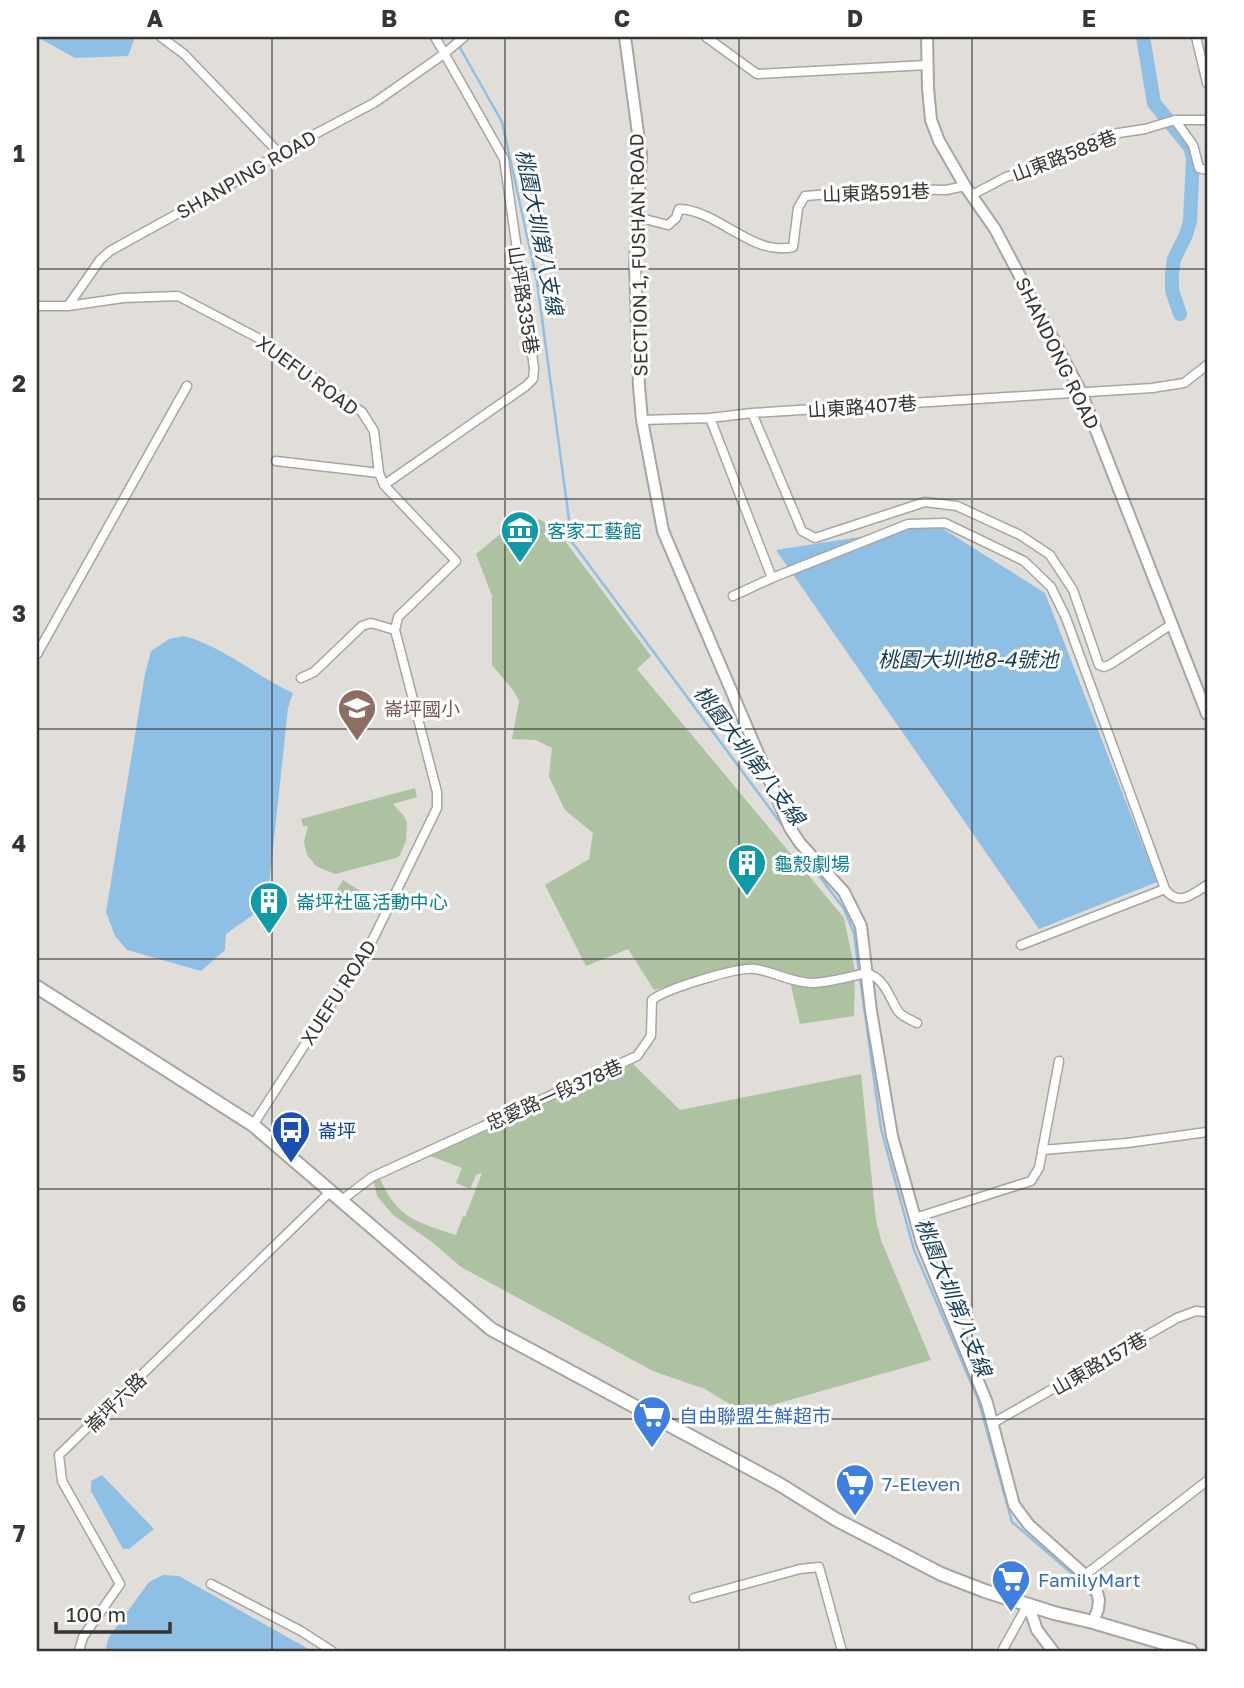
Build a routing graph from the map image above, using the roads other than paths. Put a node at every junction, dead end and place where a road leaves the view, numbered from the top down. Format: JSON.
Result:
{"nodes":[{"id":1,"x":161,"y":37,"type":"edge"},
{"id":2,"x":435,"y":37,"type":"edge"},
{"id":3,"x":625,"y":37,"type":"edge"},
{"id":4,"x":706,"y":37,"type":"edge"},
{"id":5,"x":927,"y":37,"type":"edge"},
{"id":6,"x":1196,"y":37,"type":"edge"},
{"id":7,"x":459,"y":41,"type":"edge"},
{"id":8,"x":444,"y":54,"type":"junction"},
{"id":9,"x":927,"y":65,"type":"junction"},
{"id":10,"x":1207,"y":83,"type":"edge"},
{"id":11,"x":1175,"y":120,"type":"junction"},
{"id":12,"x":1207,"y":120,"type":"edge"},
{"id":13,"x":279,"y":153,"type":"junction"},
{"id":14,"x":1207,"y":170,"type":"edge"},
{"id":15,"x":969,"y":190,"type":"junction"},
{"id":16,"x":636,"y":217,"type":"junction"},
{"id":17,"x":37,"y":306,"type":"edge"},
{"id":18,"x":68,"y":306,"type":"junction"},
{"id":19,"x":1207,"y":365,"type":"edge"},
{"id":20,"x":187,"y":386,"type":"dead end"},
{"id":21,"x":1082,"y":392,"type":"junction"},
{"id":22,"x":752,"y":413,"type":"junction"},
{"id":23,"x":710,"y":418,"type":"junction"},
{"id":24,"x":642,"y":420,"type":"junction"},
{"id":25,"x":276,"y":461,"type":"dead end"},
{"id":26,"x":379,"y":472,"type":"junction"},
{"id":27,"x":384,"y":485,"type":"junction"},
{"id":28,"x":772,"y":578,"type":"junction"},
{"id":29,"x":733,"y":596,"type":"dead end"},
{"id":30,"x":1172,"y":624,"type":"junction"},
{"id":31,"x":395,"y":630,"type":"junction"},
{"id":32,"x":37,"y":654,"type":"edge"},
{"id":33,"x":301,"y":678,"type":"dead end"},
{"id":34,"x":1207,"y":714,"type":"edge"},
{"id":35,"x":1207,"y":885,"type":"edge"},
{"id":36,"x":1165,"y":889,"type":"junction"},
{"id":37,"x":1021,"y":945,"type":"dead end"},
{"id":38,"x":862,"y":974,"type":"junction"},
{"id":39,"x":37,"y":988,"type":"edge"},
{"id":40,"x":917,"y":1023,"type":"dead end"},
{"id":41,"x":1059,"y":1061,"type":"dead end"},
{"id":42,"x":253,"y":1125,"type":"junction"},
{"id":43,"x":1207,"y":1132,"type":"edge"},
{"id":44,"x":1042,"y":1150,"type":"junction"},
{"id":45,"x":331,"y":1191,"type":"junction"},
{"id":46,"x":342,"y":1200,"type":"junction"},
{"id":47,"x":915,"y":1218,"type":"junction"},
{"id":48,"x":1207,"y":1312,"type":"edge"},
{"id":49,"x":993,"y":1423,"type":"junction"},
{"id":50,"x":1207,"y":1482,"type":"edge"},
{"id":51,"x":1085,"y":1575,"type":"junction"},
{"id":52,"x":211,"y":1584,"type":"dead end"},
{"id":53,"x":694,"y":1598,"type":"dead end"},
{"id":54,"x":1028,"y":1604,"type":"junction"},
{"id":55,"x":1093,"y":1622,"type":"junction"},
{"id":56,"x":79,"y":1651,"type":"edge"},
{"id":57,"x":332,"y":1651,"type":"edge"},
{"id":58,"x":842,"y":1651,"type":"edge"},
{"id":59,"x":1002,"y":1651,"type":"edge"},
{"id":60,"x":1054,"y":1651,"type":"edge"},
{"id":61,"x":1191,"y":1651,"type":"edge"}],
"edges":[{"from":1,"to":13,"type":"street"},
{"from":2,"to":8,"type":"street"},
{"from":3,"to":16,"type":"street","name":"SECTION 1, FUSHAN ROAD"},
{"from":4,"to":9,"type":"street"},
{"from":5,"to":9,"type":"street","name":"SHANDONG ROAD"},
{"from":6,"to":10,"type":"street"},
{"from":7,"to":8,"type":"street","name":"SHANPING ROAD"},
{"from":8,"to":13,"type":"street","name":"SHANPING ROAD"},
{"from":8,"to":27,"type":"street","name":"山坪路335巷"},
{"from":9,"to":15,"type":"street","name":"SHANDONG ROAD"},
{"from":11,"to":12,"type":"street","name":"山東路588巷"},
{"from":11,"to":14,"type":"street"},
{"from":11,"to":15,"type":"street","name":"山東路588巷"},
{"from":13,"to":18,"type":"street","name":"SHANPING ROAD"},
{"from":15,"to":16,"type":"street","name":"山東路591巷"},
{"from":15,"to":21,"type":"street","name":"SHANDONG ROAD"},
{"from":16,"to":24,"type":"street","name":"SECTION 1, FUSHAN ROAD"},
{"from":17,"to":18,"type":"street"},
{"from":18,"to":26,"type":"street","name":"XUEFU ROAD"},
{"from":19,"to":21,"type":"street","name":"山東路407巷"},
{"from":20,"to":32,"type":"street"},
{"from":21,"to":22,"type":"street","name":"山東路407巷"},
{"from":21,"to":30,"type":"street","name":"SHANDONG ROAD"},
{"from":22,"to":23,"type":"street","name":"山東路407巷"},
{"from":22,"to":30,"type":"street"},
{"from":23,"to":24,"type":"street","name":"山東路407巷"},
{"from":23,"to":28,"type":"street"},
{"from":24,"to":38,"type":"street","name":"SECTION 1, FUSHAN ROAD"},
{"from":25,"to":26,"type":"street"},
{"from":26,"to":27,"type":"street","name":"XUEFU ROAD"},
{"from":27,"to":31,"type":"street","name":"XUEFU ROAD"},
{"from":28,"to":29,"type":"street"},
{"from":28,"to":36,"type":"street"},
{"from":30,"to":34,"type":"street","name":"SHANDONG ROAD"},
{"from":31,"to":33,"type":"street"},
{"from":31,"to":42,"type":"street","name":"XUEFU ROAD"},
{"from":35,"to":36,"type":"street"},
{"from":36,"to":37,"type":"street"},
{"from":38,"to":40,"type":"street"},
{"from":38,"to":46,"type":"street","name":"忠愛路一段378巷"},
{"from":38,"to":47,"type":"street","name":"SECTION 1, FUSHAN ROAD"},
{"from":39,"to":42,"type":"main road"},
{"from":41,"to":44,"type":"street"},
{"from":42,"to":45,"type":"main road"},
{"from":43,"to":44,"type":"street"},
{"from":44,"to":47,"type":"street"},
{"from":45,"to":46,"type":"main road"},
{"from":45,"to":56,"type":"street","name":"崙坪六路"},
{"from":46,"to":54,"type":"main road"},
{"from":47,"to":49,"type":"street","name":"SECTION 1, FUSHAN ROAD"},
{"from":48,"to":49,"type":"street","name":"山東路157巷"},
{"from":49,"to":51,"type":"street","name":"SECTION 1, FUSHAN ROAD"},
{"from":50,"to":51,"type":"street"},
{"from":51,"to":55,"type":"street","name":"SECTION 1, FUSHAN ROAD"},
{"from":52,"to":57,"type":"street"},
{"from":53,"to":58,"type":"street"},
{"from":54,"to":55,"type":"main road"},
{"from":54,"to":59,"type":"street"},
{"from":54,"to":60,"type":"street"},
{"from":55,"to":61,"type":"main road"}]}
